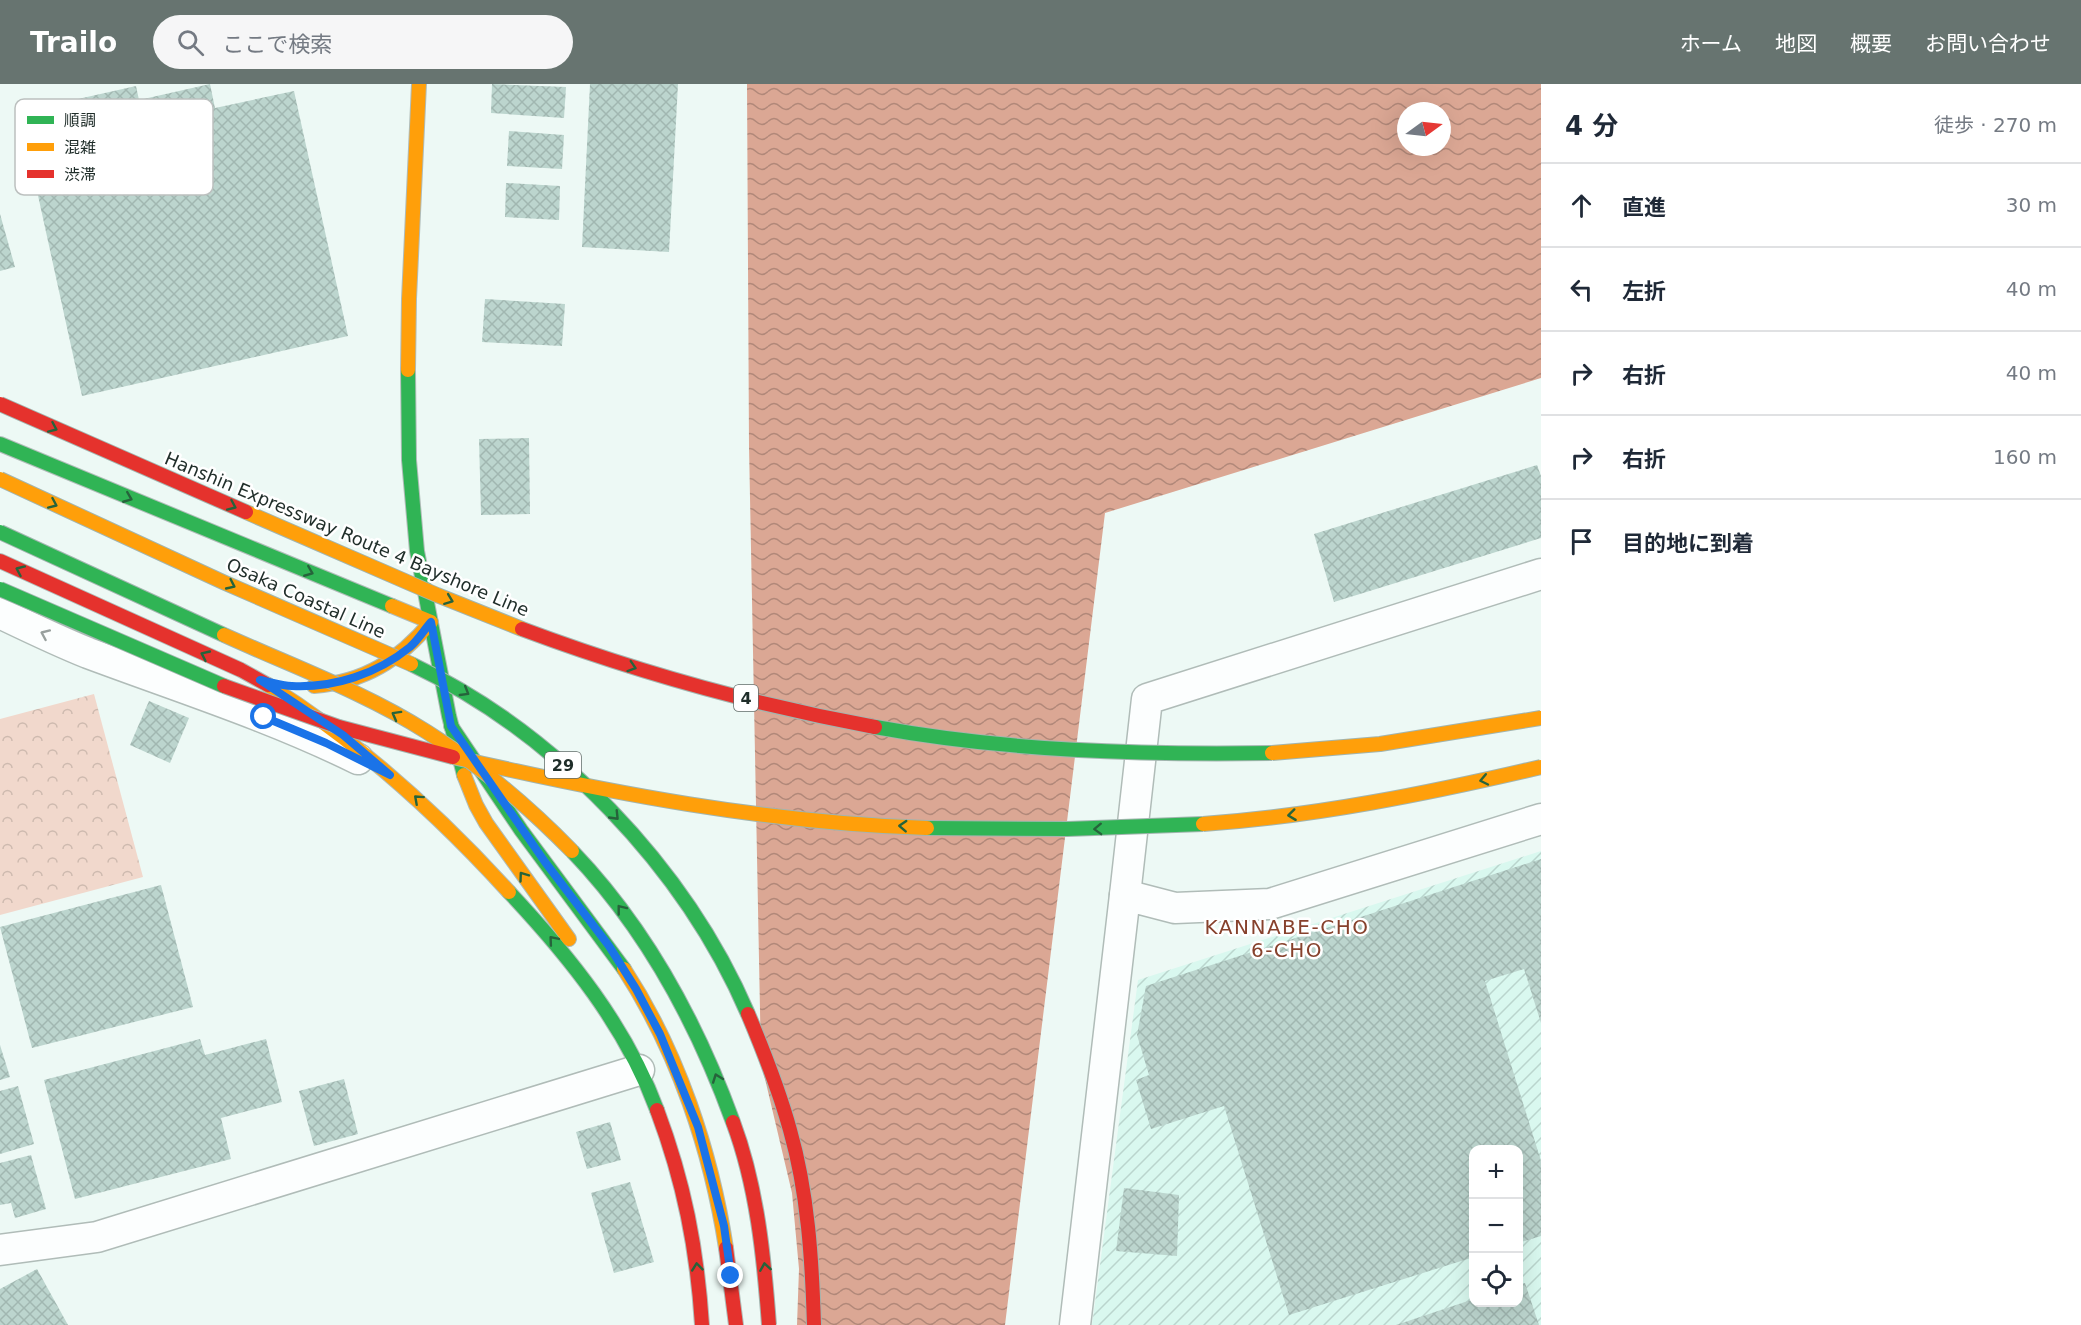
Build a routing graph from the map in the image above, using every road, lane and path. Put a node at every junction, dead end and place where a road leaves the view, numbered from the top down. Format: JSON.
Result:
{"nodes":[{"id":1,"x":419,"y":84,"type":"edge"},
{"id":2,"x":0,"y":404,"type":"edge"},
{"id":3,"x":0,"y":444,"type":"edge"},
{"id":4,"x":0,"y":459,"type":"edge"},
{"id":5,"x":0,"y":479,"type":"edge"},
{"id":6,"x":0,"y":532,"type":"edge"},
{"id":7,"x":0,"y":561,"type":"edge"},
{"id":8,"x":1541,"y":574,"type":"edge"},
{"id":9,"x":0,"y":589,"type":"edge"},
{"id":10,"x":0,"y":613,"type":"edge"},
{"id":11,"x":431,"y":622,"type":"junction"},
{"id":12,"x":86,"y":652,"type":"junction"},
{"id":13,"x":260,"y":680,"type":"junction"},
{"id":14,"x":1541,"y":718,"type":"edge"},
{"id":15,"x":451,"y":726,"type":"junction"},
{"id":16,"x":1541,"y":767,"type":"edge"},
{"id":17,"x":390,"y":775,"type":"junction"},
{"id":18,"x":1541,"y":819,"type":"edge"},
{"id":19,"x":1125,"y":895,"type":"junction"},
{"id":20,"x":639,"y":1070,"type":"junction"},
{"id":21,"x":0,"y":1250,"type":"edge"},
{"id":22,"x":702,"y":1325,"type":"edge"},
{"id":23,"x":736,"y":1325,"type":"edge"},
{"id":24,"x":768,"y":1325,"type":"edge"},
{"id":25,"x":814,"y":1325,"type":"edge"},
{"id":26,"x":1075,"y":1325,"type":"edge"}],
"edges":[{"from":1,"to":11,"type":"main road"},
{"from":2,"to":14,"type":"main road","name":"Hanshin Expressway Route 4 Bayshore Line","number":"4","one_way":true,"bridge":true},
{"from":3,"to":11,"type":"main road","one_way":true},
{"from":4,"to":11,"type":"street"},
{"from":5,"to":25,"type":"main road","name":"Osaka Coastal Line","number":"29","one_way":true,"bridge":true},
{"from":24,"to":6,"type":"main road","one_way":true,"bridge":true},
{"from":13,"to":7,"type":"main road","one_way":true},
{"from":8,"to":19,"type":"street"},
{"from":16,"to":9,"type":"main road","one_way":true,"bridge":true},
{"from":12,"to":10,"type":"street","one_way":true},
{"from":11,"to":13,"type":"main road"},
{"from":11,"to":15,"type":"main road"},
{"from":12,"to":13,"type":"street"},
{"from":12,"to":17,"type":"street"},
{"from":13,"to":17,"type":"main road"},
{"from":20,"to":15,"type":"main road","one_way":true},
{"from":15,"to":23,"type":"main road"},
{"from":20,"to":17,"type":"main road","one_way":true},
{"from":18,"to":19,"type":"street"},
{"from":19,"to":26,"type":"street"},
{"from":20,"to":21,"type":"street"},
{"from":22,"to":20,"type":"main road","one_way":true}]}
